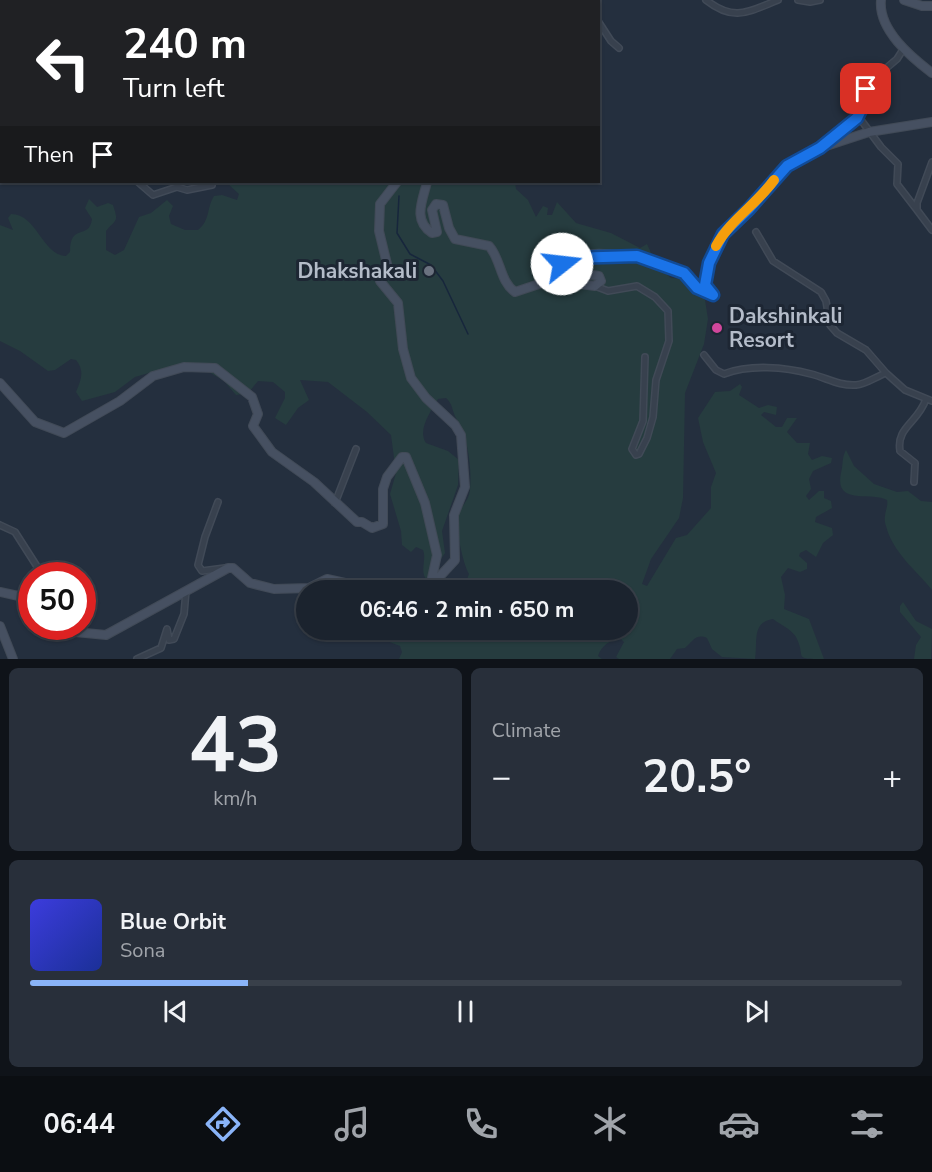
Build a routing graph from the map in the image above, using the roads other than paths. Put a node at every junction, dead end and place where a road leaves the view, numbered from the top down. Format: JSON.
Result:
{"nodes":[{"id":1,"x":706,"y":0,"type":"edge"},
{"id":2,"x":778,"y":0,"type":"edge"},
{"id":3,"x":798,"y":0,"type":"edge"},
{"id":4,"x":820,"y":0,"type":"edge"},
{"id":5,"x":881,"y":0,"type":"edge"},
{"id":6,"x":904,"y":0,"type":"edge"},
{"id":7,"x":932,"y":6,"type":"edge"},
{"id":8,"x":600,"y":24,"type":"edge"},
{"id":9,"x":619,"y":48,"type":"dead end"},
{"id":10,"x":904,"y":48,"type":"junction"},
{"id":11,"x":932,"y":73,"type":"edge"},
{"id":12,"x":857,"y":118,"type":"junction"},
{"id":13,"x":932,"y":122,"type":"edge"},
{"id":14,"x":869,"y":132,"type":"junction"},
{"id":15,"x":820,"y":148,"type":"junction"},
{"id":16,"x":932,"y":162,"type":"edge"},
{"id":17,"x":139,"y":183,"type":"edge"},
{"id":18,"x":396,"y":183,"type":"edge"},
{"id":19,"x":427,"y":183,"type":"edge"},
{"id":20,"x":212,"y":185,"type":"dead end"},
{"id":21,"x":917,"y":210,"type":"junction"},
{"id":22,"x":932,"y":230,"type":"edge"},
{"id":23,"x":756,"y":232,"type":"dead end"},
{"id":24,"x":595,"y":286,"type":"junction"},
{"id":25,"x":704,"y":355,"type":"dead end"},
{"id":26,"x":645,"y":357,"type":"dead end"},
{"id":27,"x":886,"y":373,"type":"junction"},
{"id":28,"x":0,"y":383,"type":"edge"},
{"id":29,"x":929,"y":400,"type":"edge"},
{"id":30,"x":357,"y":449,"type":"dead end"},
{"id":31,"x":914,"y":482,"type":"dead end"},
{"id":32,"x":218,"y":502,"type":"dead end"},
{"id":33,"x":335,"y":503,"type":"junction"},
{"id":34,"x":0,"y":525,"type":"edge"},
{"id":35,"x":34,"y":562,"type":"edge"},
{"id":36,"x":228,"y":568,"type":"junction"},
{"id":37,"x":431,"y":580,"type":"edge"},
{"id":38,"x":436,"y":580,"type":"edge"},
{"id":39,"x":296,"y":588,"type":"edge"},
{"id":40,"x":186,"y":591,"type":"junction"},
{"id":41,"x":0,"y":592,"type":"edge"},
{"id":42,"x":18,"y":596,"type":"edge"},
{"id":43,"x":0,"y":626,"type":"edge"},
{"id":44,"x":96,"y":634,"type":"edge"},
{"id":45,"x":13,"y":659,"type":"edge"},
{"id":46,"x":137,"y":659,"type":"edge"}],
"edges":[{"from":1,"to":2,"type":"street"},
{"from":3,"to":4,"type":"street"},
{"from":5,"to":10,"type":"main road"},
{"from":6,"to":7,"type":"main road"},
{"from":8,"to":9,"type":"street"},
{"from":10,"to":11,"type":"main road"},
{"from":10,"to":12,"type":"street"},
{"from":12,"to":14,"type":"street"},
{"from":12,"to":15,"type":"street"},
{"from":13,"to":14,"type":"main road"},
{"from":14,"to":15,"type":"main road"},
{"from":14,"to":21,"type":"street"},
{"from":15,"to":24,"type":"main road"},
{"from":16,"to":21,"type":"street"},
{"from":17,"to":20,"type":"street"},
{"from":18,"to":38,"type":"main road"},
{"from":19,"to":24,"type":"main road"},
{"from":21,"to":22,"type":"street"},
{"from":23,"to":27,"type":"street"},
{"from":24,"to":26,"type":"street"},
{"from":25,"to":27,"type":"street"},
{"from":27,"to":29,"type":"street"},
{"from":28,"to":33,"type":"main road"},
{"from":29,"to":31,"type":"street"},
{"from":30,"to":33,"type":"street"},
{"from":32,"to":36,"type":"street"},
{"from":33,"to":37,"type":"main road"},
{"from":34,"to":35,"type":"street"},
{"from":36,"to":39,"type":"main road"},
{"from":36,"to":40,"type":"main road"},
{"from":40,"to":44,"type":"main road"},
{"from":40,"to":46,"type":"street"},
{"from":41,"to":42,"type":"main road"},
{"from":43,"to":45,"type":"main road"}]}
